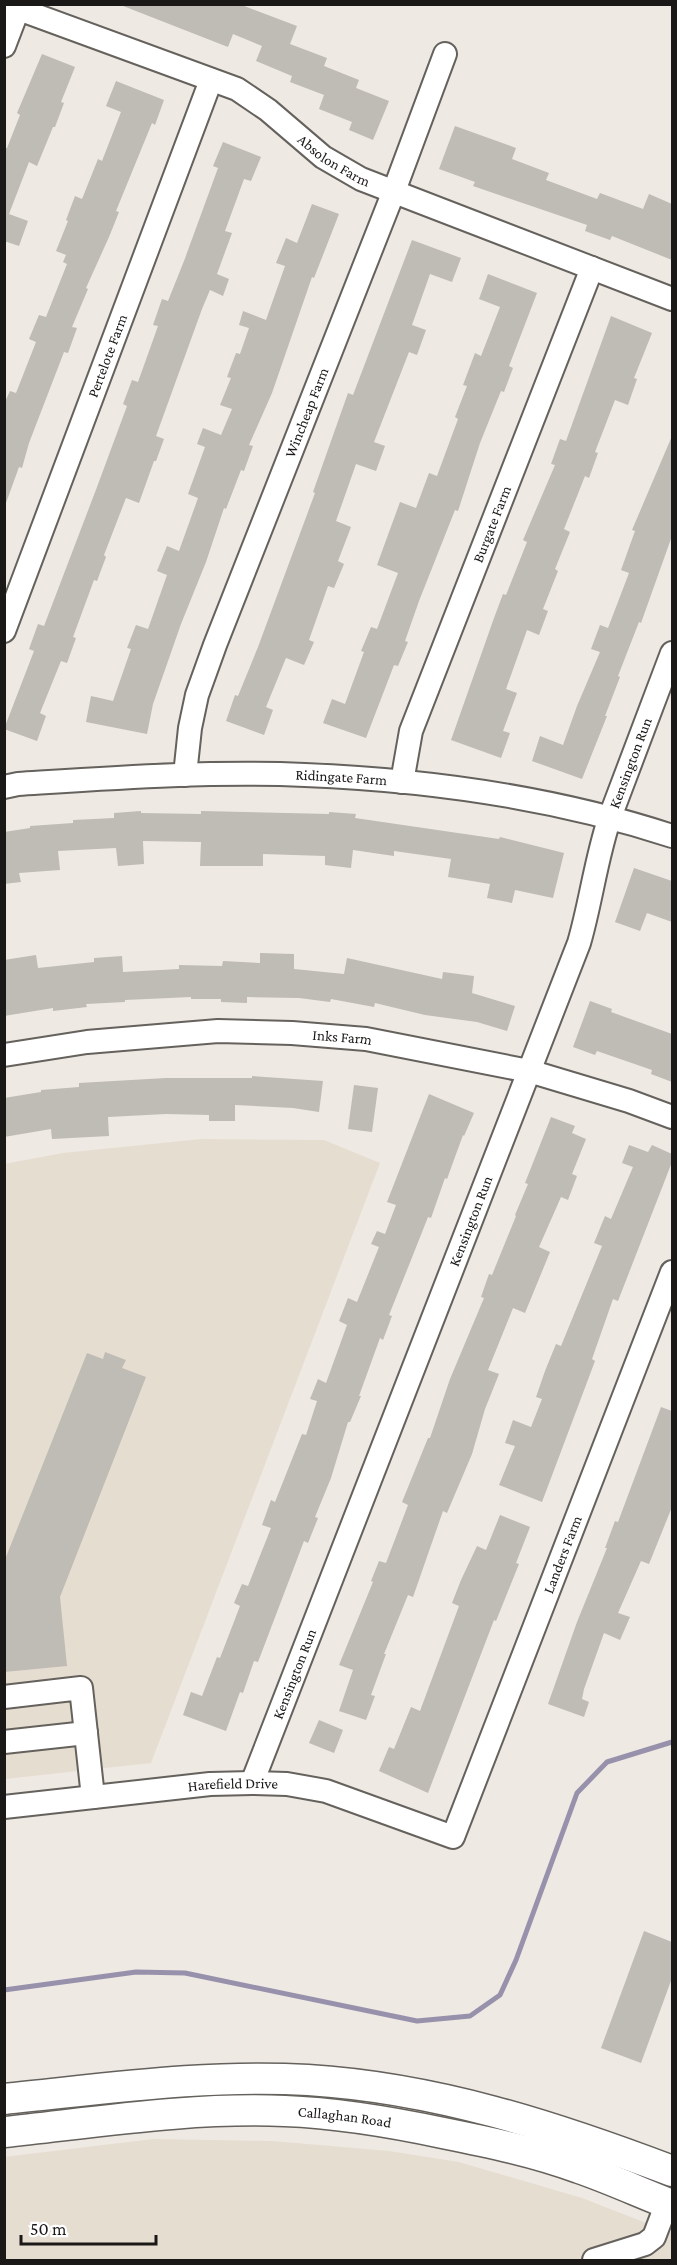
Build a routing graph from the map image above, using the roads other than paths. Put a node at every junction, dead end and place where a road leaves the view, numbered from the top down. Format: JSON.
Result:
{"nodes":[{"id":1,"x":14,"y":6,"type":"edge"},
{"id":2,"x":4,"y":46,"type":"edge"},
{"id":3,"x":445,"y":54,"type":"dead end"},
{"id":4,"x":212,"y":80,"type":"junction"},
{"id":5,"x":394,"y":192,"type":"junction"},
{"id":6,"x":592,"y":268,"type":"junction"},
{"id":7,"x":672,"y":299,"type":"edge"},
{"id":8,"x":4,"y":632,"type":"edge"},
{"id":9,"x":672,"y":653,"type":"edge"},
{"id":10,"x":184,"y":775,"type":"junction"},
{"id":11,"x":402,"y":782,"type":"junction"},
{"id":12,"x":4,"y":787,"type":"edge"},
{"id":13,"x":610,"y":817,"type":"junction"},
{"id":14,"x":672,"y":836,"type":"edge"},
{"id":15,"x":4,"y":1055,"type":"edge"},
{"id":16,"x":529,"y":1071,"type":"junction"},
{"id":17,"x":672,"y":1117,"type":"edge"},
{"id":18,"x":672,"y":1272,"type":"edge"},
{"id":19,"x":4,"y":1697,"type":"edge"},
{"id":20,"x":86,"y":1733,"type":"junction"},
{"id":21,"x":4,"y":1742,"type":"edge"},
{"id":22,"x":252,"y":1783,"type":"junction"},
{"id":23,"x":93,"y":1797,"type":"junction"},
{"id":24,"x":4,"y":1807,"type":"edge"},
{"id":25,"x":453,"y":1837,"type":"joint"},
{"id":26,"x":4,"y":2099,"type":"edge"},
{"id":27,"x":4,"y":2132,"type":"edge"},
{"id":28,"x":672,"y":2171,"type":"edge"},
{"id":29,"x":670,"y":2204,"type":"edge"},
{"id":30,"x":594,"y":2260,"type":"edge"}],
"edges":[{"from":1,"to":2,"type":"street"},
{"from":1,"to":4,"type":"street","name":"Absolon Farm"},
{"from":3,"to":5,"type":"street","name":"Wincheap Farm"},
{"from":4,"to":5,"type":"street","name":"Absolon Farm"},
{"from":4,"to":8,"type":"street","name":"Pertelote Farm"},
{"from":5,"to":6,"type":"street","name":"Absolon Farm"},
{"from":5,"to":10,"type":"street","name":"Wincheap Farm"},
{"from":6,"to":7,"type":"street","name":"Absolon Farm"},
{"from":6,"to":11,"type":"street","name":"Burgate Farm"},
{"from":9,"to":13,"type":"street","name":"Kensington Run"},
{"from":10,"to":11,"type":"street","name":"Ridingate Farm"},
{"from":10,"to":12,"type":"street","name":"Ridingate Farm"},
{"from":11,"to":13,"type":"street","name":"Ridingate Farm"},
{"from":13,"to":14,"type":"street","name":"Ridingate Farm"},
{"from":13,"to":16,"type":"street","name":"Kensington Run"},
{"from":15,"to":16,"type":"street","name":"Inks Farm"},
{"from":16,"to":17,"type":"street","name":"Inks Farm"},
{"from":16,"to":22,"type":"street","name":"Kensington Run"},
{"from":18,"to":25,"type":"street","name":"Landers Farm"},
{"from":19,"to":20,"type":"street"},
{"from":20,"to":21,"type":"street"},
{"from":20,"to":23,"type":"street"},
{"from":22,"to":23,"type":"street","name":"Harefield Drive"},
{"from":22,"to":25,"type":"street","name":"Harefield Drive"},
{"from":23,"to":24,"type":"street","name":"Harefield Drive"},
{"from":26,"to":28,"type":"main road","name":"Callaghan Road"},
{"from":27,"to":29,"type":"main road","name":"Callaghan Road"},
{"from":29,"to":30,"type":"street"}]}
